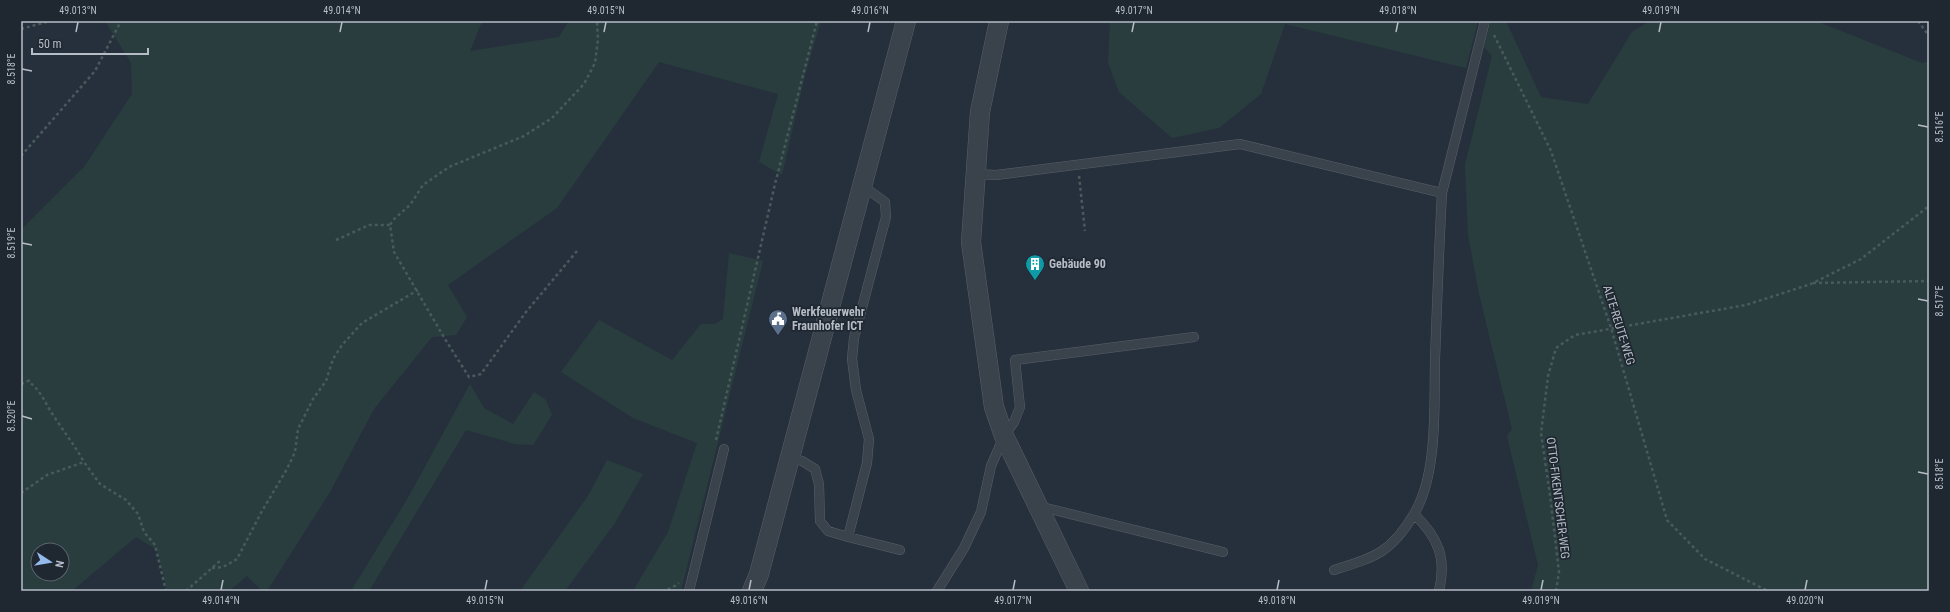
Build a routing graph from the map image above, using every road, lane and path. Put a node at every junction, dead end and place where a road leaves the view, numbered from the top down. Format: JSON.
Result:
{"nodes":[{"id":1,"x":50,"y":21,"type":"edge"},
{"id":2,"x":121,"y":21,"type":"edge"},
{"id":3,"x":597,"y":21,"type":"edge"},
{"id":4,"x":817,"y":21,"type":"edge"},
{"id":5,"x":906,"y":21,"type":"edge"},
{"id":6,"x":999,"y":21,"type":"edge"},
{"id":7,"x":1485,"y":21,"type":"edge"},
{"id":8,"x":1918,"y":21,"type":"edge"},
{"id":9,"x":21,"y":29,"type":"edge"},
{"id":10,"x":1493,"y":33,"type":"dead end"},
{"id":11,"x":1929,"y":36,"type":"edge"},
{"id":12,"x":21,"y":156,"type":"edge"},
{"id":13,"x":1078,"y":165,"type":"junction"},
{"id":14,"x":975,"y":174,"type":"junction"},
{"id":15,"x":861,"y":189,"type":"junction"},
{"id":16,"x":1442,"y":193,"type":"junction"},
{"id":17,"x":1929,"y":206,"type":"edge"},
{"id":18,"x":390,"y":225,"type":"junction"},
{"id":19,"x":1085,"y":231,"type":"dead end"},
{"id":20,"x":336,"y":240,"type":"dead end"},
{"id":21,"x":577,"y":251,"type":"dead end"},
{"id":22,"x":1929,"y":281,"type":"edge"},
{"id":23,"x":1811,"y":284,"type":"junction"},
{"id":24,"x":418,"y":290,"type":"junction"},
{"id":25,"x":1611,"y":328,"type":"junction"},
{"id":26,"x":1194,"y":338,"type":"dead end"},
{"id":27,"x":21,"y":384,"type":"edge"},
{"id":28,"x":1004,"y":436,"type":"junction"},
{"id":29,"x":716,"y":442,"type":"dead end"},
{"id":30,"x":724,"y":449,"type":"dead end"},
{"id":31,"x":791,"y":458,"type":"junction"},
{"id":32,"x":84,"y":462,"type":"junction"},
{"id":33,"x":21,"y":493,"type":"edge"},
{"id":34,"x":1038,"y":506,"type":"junction"},
{"id":35,"x":1414,"y":514,"type":"junction"},
{"id":36,"x":848,"y":537,"type":"junction"},
{"id":37,"x":900,"y":550,"type":"dead end"},
{"id":38,"x":1223,"y":552,"type":"dead end"},
{"id":39,"x":221,"y":560,"type":"dead end"},
{"id":40,"x":212,"y":568,"type":"junction"},
{"id":41,"x":1334,"y":570,"type":"dead end"},
{"id":42,"x":681,"y":575,"type":"dead end"},
{"id":43,"x":166,"y":591,"type":"edge"},
{"id":44,"x":186,"y":591,"type":"edge"},
{"id":45,"x":662,"y":591,"type":"edge"},
{"id":46,"x":689,"y":591,"type":"edge"},
{"id":47,"x":752,"y":591,"type":"edge"},
{"id":48,"x":936,"y":591,"type":"edge"},
{"id":49,"x":1079,"y":591,"type":"edge"},
{"id":50,"x":1438,"y":591,"type":"edge"},
{"id":51,"x":1556,"y":591,"type":"edge"},
{"id":52,"x":1768,"y":591,"type":"edge"}],
"edges":[{"from":1,"to":9,"type":"path"},
{"from":2,"to":12,"type":"path"},
{"from":3,"to":18,"type":"path"},
{"from":4,"to":29,"type":"path"},
{"from":5,"to":15,"type":"street"},
{"from":6,"to":14,"type":"street"},
{"from":7,"to":16,"type":"lane"},
{"from":8,"to":11,"type":"path"},
{"from":10,"to":25,"type":"path","name":"ALTE-REUTE-WEG"},
{"from":13,"to":14,"type":"lane"},
{"from":13,"to":16,"type":"lane"},
{"from":13,"to":19,"type":"path"},
{"from":14,"to":28,"type":"street"},
{"from":15,"to":31,"type":"street"},
{"from":15,"to":36,"type":"lane"},
{"from":16,"to":35,"type":"lane"},
{"from":17,"to":23,"type":"path"},
{"from":18,"to":20,"type":"path"},
{"from":18,"to":24,"type":"path"},
{"from":21,"to":24,"type":"path"},
{"from":22,"to":23,"type":"path"},
{"from":23,"to":25,"type":"path","name":"OTTO-FIKENTSCHER-WEG"},
{"from":24,"to":40,"type":"path"},
{"from":25,"to":51,"type":"path","name":"OTTO-FIKENTSCHER-WEG"},
{"from":25,"to":52,"type":"path","name":"ALTE-REUTE-WEG"},
{"from":26,"to":28,"type":"lane"},
{"from":27,"to":32,"type":"path"},
{"from":28,"to":34,"type":"street"},
{"from":28,"to":48,"type":"lane"},
{"from":30,"to":46,"type":"lane"},
{"from":31,"to":36,"type":"lane"},
{"from":31,"to":47,"type":"street"},
{"from":32,"to":33,"type":"path"},
{"from":32,"to":43,"type":"path"},
{"from":34,"to":38,"type":"lane"},
{"from":34,"to":49,"type":"street"},
{"from":35,"to":41,"type":"lane"},
{"from":35,"to":50,"type":"lane"},
{"from":36,"to":37,"type":"lane"},
{"from":39,"to":40,"type":"path"},
{"from":40,"to":44,"type":"path"},
{"from":42,"to":45,"type":"path"}]}
